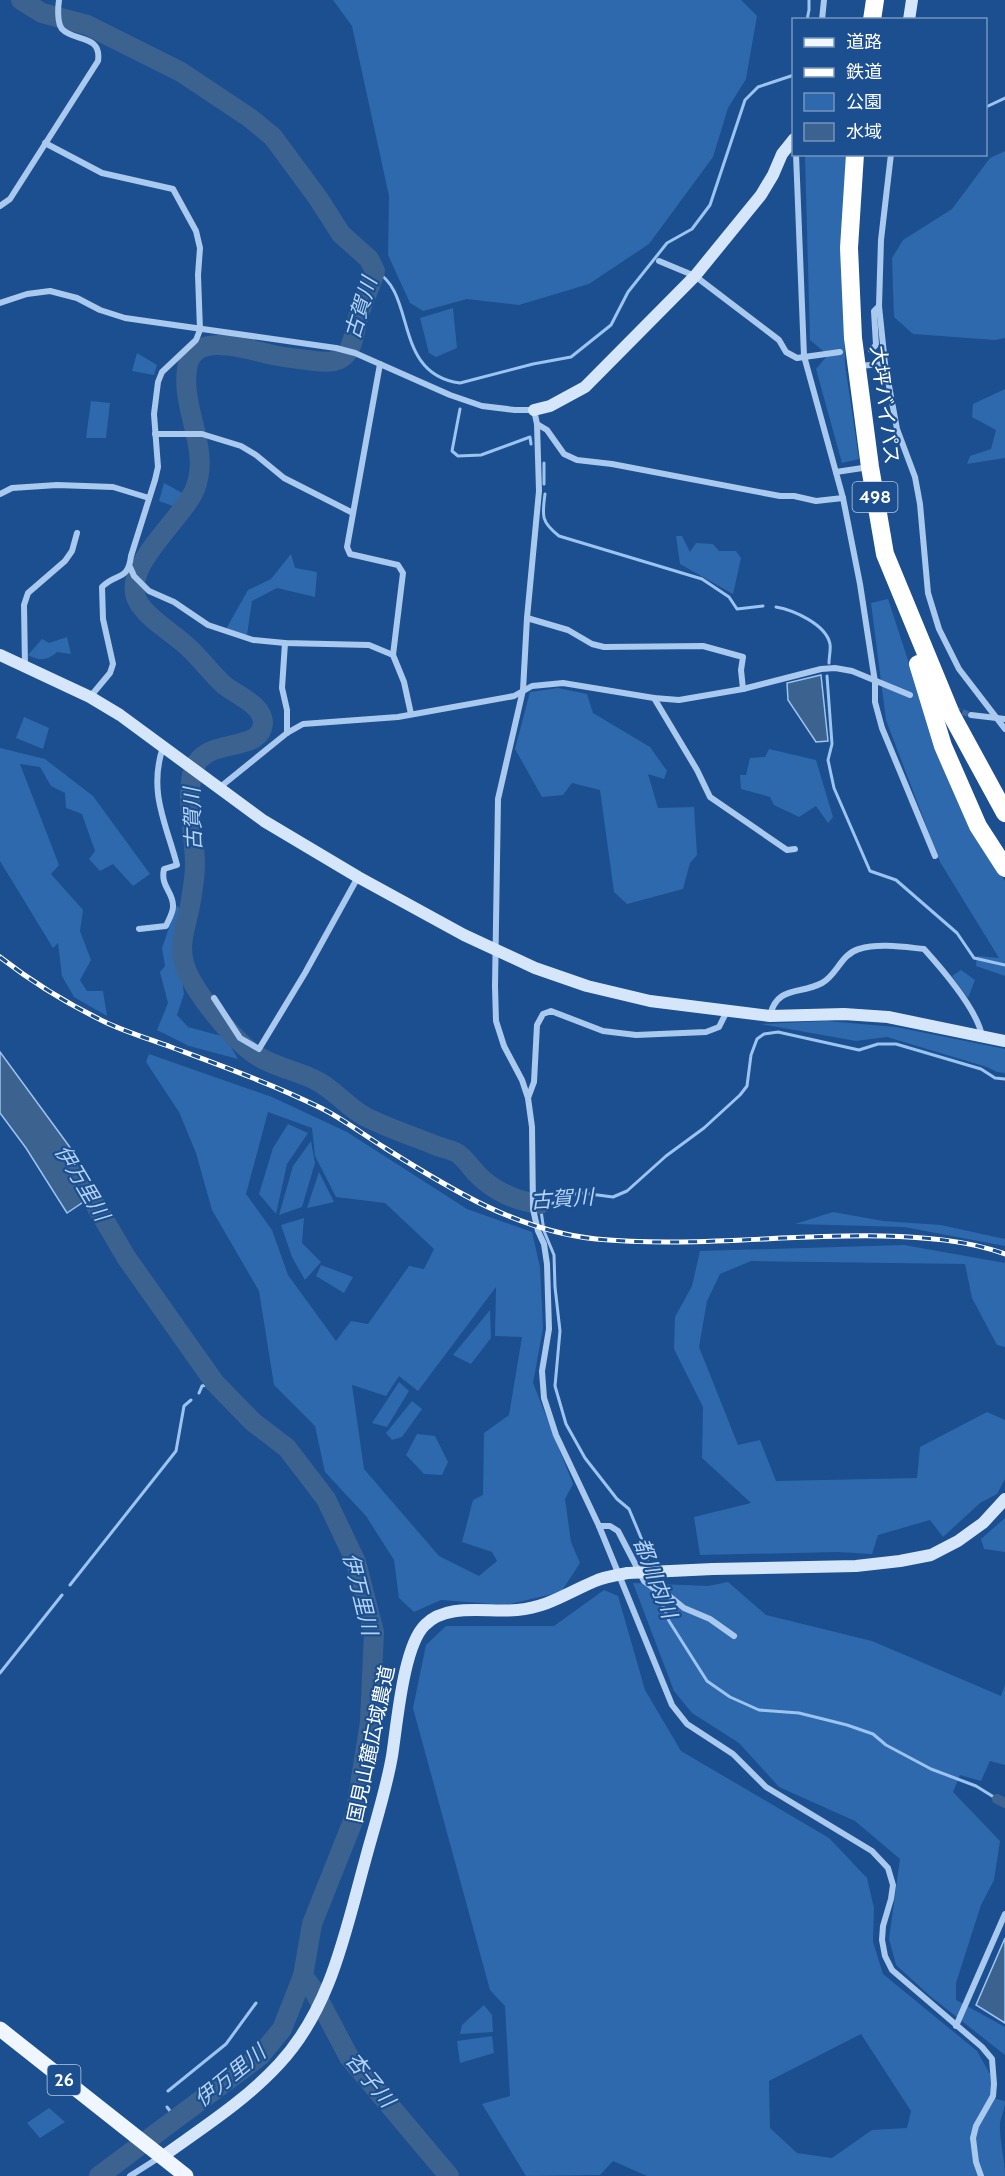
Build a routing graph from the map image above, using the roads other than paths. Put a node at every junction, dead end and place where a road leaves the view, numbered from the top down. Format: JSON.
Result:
{"nodes":[{"id":1,"x":824,"y":0,"type":"edge"},
{"id":2,"x":875,"y":0,"type":"edge"},
{"id":3,"x":912,"y":0,"type":"edge"},
{"id":4,"x":59,"y":1,"type":"edge"},
{"id":5,"x":822,"y":18,"type":"edge"},
{"id":6,"x":872,"y":18,"type":"edge"},
{"id":7,"x":909,"y":18,"type":"edge"},
{"id":8,"x":792,"y":142,"type":"edge"},
{"id":9,"x":45,"y":143,"type":"junction"},
{"id":10,"x":796,"y":156,"type":"edge"},
{"id":11,"x":855,"y":156,"type":"edge"},
{"id":12,"x":891,"y":156,"type":"edge"},
{"id":13,"x":0,"y":206,"type":"edge"},
{"id":14,"x":659,"y":261,"type":"dead end"},
{"id":15,"x":695,"y":276,"type":"junction"},
{"id":16,"x":0,"y":303,"type":"edge"},
{"id":17,"x":879,"y":306,"type":"junction"},
{"id":18,"x":200,"y":330,"type":"junction"},
{"id":19,"x":872,"y":350,"type":"dead end"},
{"id":20,"x":840,"y":351,"type":"dead end"},
{"id":21,"x":804,"y":356,"type":"junction"},
{"id":22,"x":380,"y":364,"type":"junction"},
{"id":23,"x":885,"y":364,"type":"junction"},
{"id":24,"x":857,"y":366,"type":"junction"},
{"id":25,"x":534,"y":410,"type":"junction"},
{"id":26,"x":537,"y":424,"type":"junction"},
{"id":27,"x":155,"y":434,"type":"junction"},
{"id":28,"x":870,"y":467,"type":"junction"},
{"id":29,"x":836,"y":472,"type":"junction"},
{"id":30,"x":0,"y":495,"type":"edge"},
{"id":31,"x":149,"y":498,"type":"junction"},
{"id":32,"x":843,"y":498,"type":"junction"},
{"id":33,"x":353,"y":513,"type":"junction"},
{"id":34,"x":77,"y":533,"type":"dead end"},
{"id":35,"x":885,"y":554,"type":"junction"},
{"id":36,"x":130,"y":567,"type":"junction"},
{"id":37,"x":527,"y":618,"type":"junction"},
{"id":38,"x":285,"y":643,"type":"junction"},
{"id":39,"x":0,"y":655,"type":"edge"},
{"id":40,"x":393,"y":655,"type":"junction"},
{"id":41,"x":25,"y":667,"type":"junction"},
{"id":42,"x":875,"y":682,"type":"junction"},
{"id":43,"x":523,"y":690,"type":"junction"},
{"id":44,"x":743,"y":690,"type":"junction"},
{"id":45,"x":910,"y":695,"type":"dead end"},
{"id":46,"x":90,"y":697,"type":"junction"},
{"id":47,"x":654,"y":698,"type":"junction"},
{"id":48,"x":411,"y":714,"type":"junction"},
{"id":49,"x":971,"y":715,"type":"tunnel mouth"},
{"id":50,"x":1001,"y":718,"type":"edge"},
{"id":51,"x":1005,"y":729,"type":"edge"},
{"id":52,"x":287,"y":733,"type":"junction"},
{"id":53,"x":163,"y":747,"type":"junction"},
{"id":54,"x":988,"y":783,"type":"junction"},
{"id":55,"x":214,"y":785,"type":"junction"},
{"id":56,"x":1005,"y":804,"type":"edge"},
{"id":57,"x":1005,"y":813,"type":"edge"},
{"id":58,"x":795,"y":849,"type":"dead end"},
{"id":59,"x":935,"y":856,"type":"dead end"},
{"id":60,"x":1005,"y":868,"type":"edge"},
{"id":61,"x":358,"y":877,"type":"junction"},
{"id":62,"x":139,"y":929,"type":"dead end"},
{"id":63,"x":497,"y":951,"type":"junction"},
{"id":64,"x":214,"y":998,"type":"dead end"},
{"id":65,"x":727,"y":1011,"type":"junction"},
{"id":66,"x":770,"y":1016,"type":"junction"},
{"id":67,"x":982,"y":1036,"type":"junction"},
{"id":68,"x":1005,"y":1041,"type":"edge"},
{"id":69,"x":528,"y":1098,"type":"junction"},
{"id":70,"x":1005,"y":1499,"type":"edge"},
{"id":71,"x":599,"y":1526,"type":"junction"},
{"id":72,"x":623,"y":1574,"type":"junction"},
{"id":73,"x":734,"y":1636,"type":"dead end"},
{"id":74,"x":1005,"y":1914,"type":"edge"},
{"id":75,"x":956,"y":2026,"type":"junction"},
{"id":76,"x":0,"y":2029,"type":"edge"},
{"id":77,"x":160,"y":2156,"type":"junction"},
{"id":78,"x":130,"y":2176,"type":"edge"},
{"id":79,"x":186,"y":2176,"type":"edge"},
{"id":80,"x":981,"y":2176,"type":"edge"}],
"edges":[{"from":1,"to":5,"type":"street"},
{"from":2,"to":6,"type":"highway"},
{"from":3,"to":7,"type":"street"},
{"from":4,"to":9,"type":"street"},
{"from":8,"to":15,"type":"street"},
{"from":9,"to":13,"type":"street"},
{"from":9,"to":18,"type":"street"},
{"from":10,"to":21,"type":"street"},
{"from":11,"to":24,"type":"highway","name":"大坪バイパス","number":"498"},
{"from":12,"to":17,"type":"street"},
{"from":14,"to":15,"type":"street"},
{"from":15,"to":21,"type":"street"},
{"from":15,"to":25,"type":"street"},
{"from":16,"to":18,"type":"street"},
{"from":17,"to":19,"type":"street"},
{"from":17,"to":23,"type":"street"},
{"from":18,"to":22,"type":"street"},
{"from":18,"to":27,"type":"street"},
{"from":20,"to":21,"type":"street"},
{"from":21,"to":29,"type":"street"},
{"from":22,"to":25,"type":"street"},
{"from":22,"to":33,"type":"street"},
{"from":23,"to":24,"type":"street"},
{"from":23,"to":50,"type":"street"},
{"from":24,"to":28,"type":"highway","name":"大坪バイパス","number":"498"},
{"from":25,"to":26,"type":"street"},
{"from":26,"to":32,"type":"street"},
{"from":26,"to":37,"type":"street"},
{"from":27,"to":31,"type":"street"},
{"from":27,"to":33,"type":"street"},
{"from":28,"to":29,"type":"street"},
{"from":28,"to":35,"type":"highway","name":"大坪バイパス","number":"498"},
{"from":29,"to":32,"type":"street"},
{"from":30,"to":31,"type":"street"},
{"from":31,"to":36,"type":"street"},
{"from":32,"to":42,"type":"street"},
{"from":33,"to":40,"type":"street"},
{"from":34,"to":41,"type":"street"},
{"from":35,"to":54,"type":"highway","name":"大坪バイパス","number":"498"},
{"from":35,"to":60,"type":"highway"},
{"from":36,"to":38,"type":"street"},
{"from":36,"to":46,"type":"street"},
{"from":37,"to":43,"type":"street"},
{"from":37,"to":44,"type":"street"},
{"from":38,"to":40,"type":"street"},
{"from":38,"to":52,"type":"street"},
{"from":39,"to":41,"type":"street"},
{"from":40,"to":48,"type":"street"},
{"from":41,"to":46,"type":"street"},
{"from":42,"to":44,"type":"street"},
{"from":42,"to":45,"type":"street"},
{"from":42,"to":59,"type":"street"},
{"from":43,"to":47,"type":"street"},
{"from":43,"to":48,"type":"street"},
{"from":43,"to":63,"type":"street"},
{"from":44,"to":47,"type":"street"},
{"from":46,"to":53,"type":"street"},
{"from":47,"to":58,"type":"street"},
{"from":48,"to":52,"type":"street"},
{"from":49,"to":50,"type":"street"},
{"from":50,"to":51,"type":"street"},
{"from":52,"to":55,"type":"street"},
{"from":53,"to":55,"type":"street"},
{"from":53,"to":62,"type":"street"},
{"from":54,"to":56,"type":"highway"},
{"from":54,"to":57,"type":"highway","name":"大坪バイパス","number":"498"},
{"from":55,"to":61,"type":"street"},
{"from":61,"to":63,"type":"street"},
{"from":61,"to":64,"type":"street"},
{"from":63,"to":65,"type":"street"},
{"from":63,"to":69,"type":"street"},
{"from":65,"to":66,"type":"street"},
{"from":65,"to":69,"type":"street"},
{"from":66,"to":67,"type":"street"},
{"from":66,"to":67,"type":"street"},
{"from":67,"to":68,"type":"street"},
{"from":69,"to":71,"type":"street"},
{"from":70,"to":72,"type":"street","name":"国見山麓広域農道","bridge":true},
{"from":71,"to":72,"type":"street"},
{"from":71,"to":73,"type":"street"},
{"from":72,"to":75,"type":"street"},
{"from":72,"to":77,"type":"street","name":"国見山麓広域農道"},
{"from":74,"to":75,"type":"street"},
{"from":75,"to":80,"type":"street"},
{"from":76,"to":77,"type":"main road","number":"26"},
{"from":77,"to":78,"type":"street"},
{"from":77,"to":79,"type":"main road","number":"26"}]}
